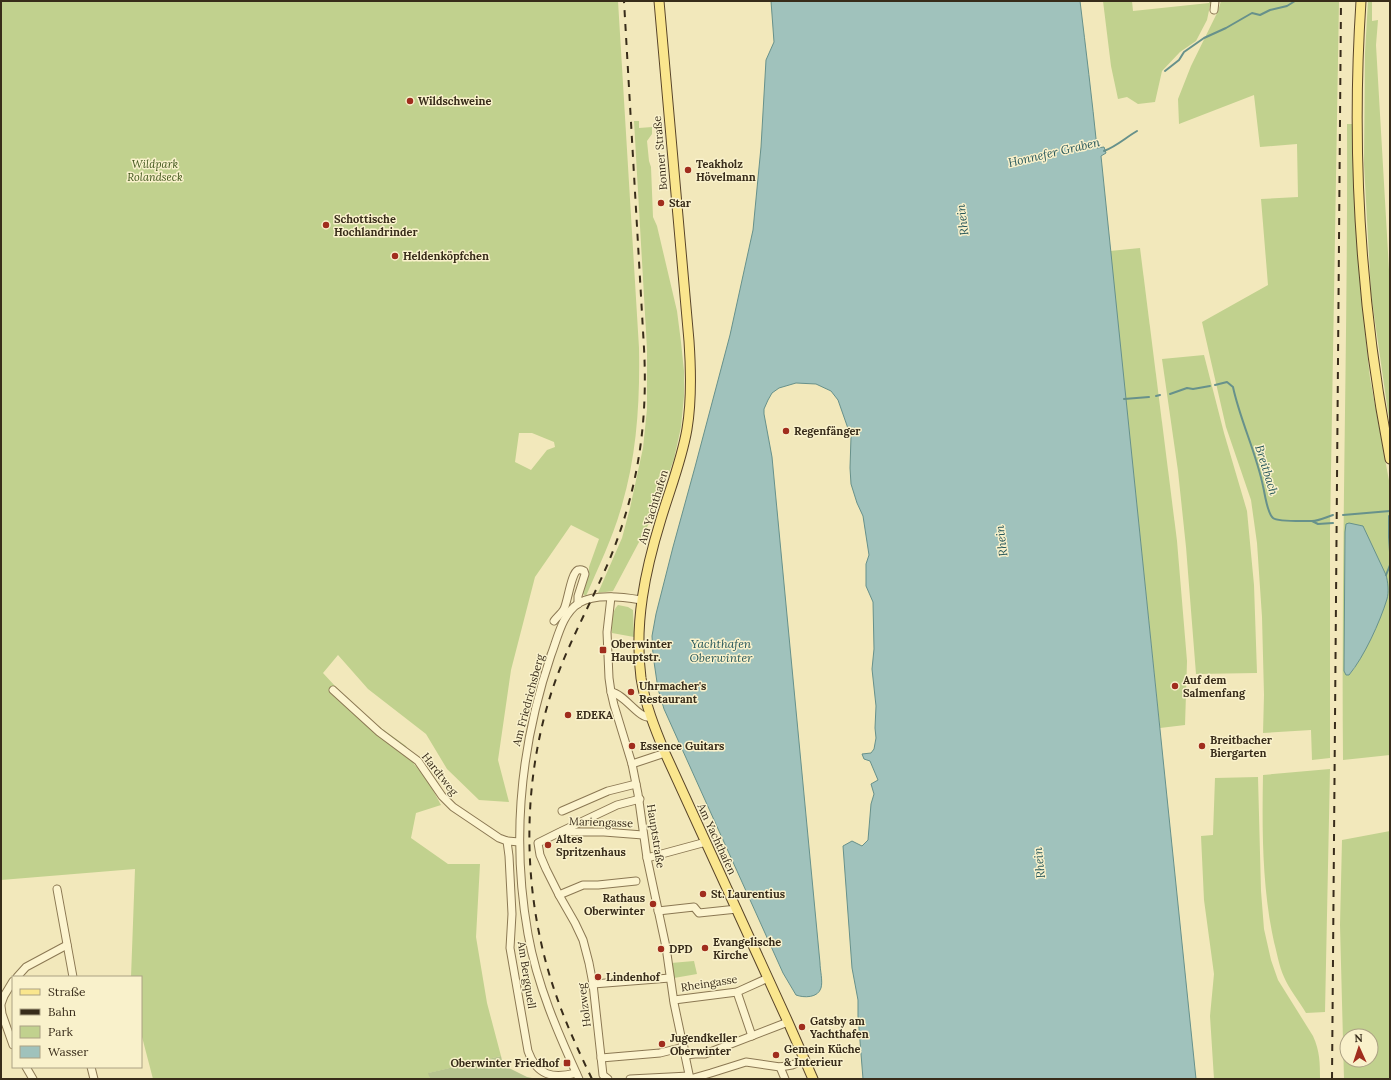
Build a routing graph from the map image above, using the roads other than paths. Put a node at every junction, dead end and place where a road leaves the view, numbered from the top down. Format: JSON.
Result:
{"nodes":[{"id":1,"x":659,"y":1,"type":"edge"},
{"id":2,"x":1215,"y":1,"type":"edge"},
{"id":3,"x":1357,"y":1,"type":"edge"},
{"id":4,"x":1361,"y":1,"type":"edge"},
{"id":5,"x":1214,"y":10,"type":"dead end"},
{"id":6,"x":1359,"y":34,"type":"junction"},
{"id":7,"x":686,"y":303,"type":"joint"},
{"id":8,"x":1390,"y":459,"type":"edge"},
{"id":9,"x":611,"y":597,"type":"junction"},
{"id":10,"x":642,"y":600,"type":"junction"},
{"id":11,"x":578,"y":604,"type":"junction"},
{"id":12,"x":554,"y":621,"type":"dead end"},
{"id":13,"x":333,"y":690,"type":"dead end"},
{"id":14,"x":611,"y":692,"type":"junction"},
{"id":15,"x":651,"y":717,"type":"junction"},
{"id":16,"x":665,"y":753,"type":"junction"},
{"id":17,"x":632,"y":764,"type":"junction"},
{"id":18,"x":636,"y":784,"type":"junction"},
{"id":19,"x":640,"y":799,"type":"junction"},
{"id":20,"x":562,"y":811,"type":"dead end"},
{"id":21,"x":560,"y":832,"type":"junction"},
{"id":22,"x":643,"y":835,"type":"junction"},
{"id":23,"x":507,"y":841,"type":"junction"},
{"id":24,"x":519,"y":842,"type":"junction"},
{"id":25,"x":706,"y":842,"type":"junction"},
{"id":26,"x":538,"y":843,"type":"joint"},
{"id":27,"x":647,"y":858,"type":"junction"},
{"id":28,"x":636,"y":881,"type":"dead end"},
{"id":29,"x":57,"y":889,"type":"dead end"},
{"id":30,"x":559,"y":895,"type":"junction"},
{"id":31,"x":657,"y":908,"type":"junction"},
{"id":32,"x":737,"y":909,"type":"junction"},
{"id":33,"x":67,"y":945,"type":"junction"},
{"id":34,"x":18,"y":976,"type":"edge"},
{"id":35,"x":73,"y":976,"type":"edge"},
{"id":36,"x":670,"y":978,"type":"junction"},
{"id":37,"x":768,"y":978,"type":"junction"},
{"id":38,"x":12,"y":983,"type":"edge"},
{"id":39,"x":593,"y":984,"type":"junction"},
{"id":40,"x":737,"y":992,"type":"junction"},
{"id":41,"x":674,"y":1000,"type":"junction"},
{"id":42,"x":1,"y":1005,"type":"edge"},
{"id":43,"x":788,"y":1022,"type":"junction"},
{"id":44,"x":752,"y":1036,"type":"junction"},
{"id":45,"x":12,"y":1042,"type":"edge"},
{"id":46,"x":684,"y":1047,"type":"junction"},
{"id":47,"x":686,"y":1055,"type":"junction"},
{"id":48,"x":601,"y":1058,"type":"junction"},
{"id":49,"x":804,"y":1060,"type":"junction"},
{"id":50,"x":780,"y":1067,"type":"junction"},
{"id":51,"x":27,"y":1068,"type":"edge"},
{"id":52,"x":91,"y":1068,"type":"edge"},
{"id":53,"x":578,"y":1076,"type":"edge"},
{"id":54,"x":690,"y":1078,"type":"edge"},
{"id":55,"x":33,"y":1079,"type":"edge"},
{"id":56,"x":94,"y":1079,"type":"edge"},
{"id":57,"x":608,"y":1079,"type":"edge"},
{"id":58,"x":630,"y":1079,"type":"edge"},
{"id":59,"x":785,"y":1079,"type":"edge"},
{"id":60,"x":813,"y":1079,"type":"edge"}],
"edges":[{"from":1,"to":7,"type":"main road","name":"Bonner Straße"},
{"from":2,"to":5,"type":"street"},
{"from":3,"to":6,"type":"main road"},
{"from":4,"to":6,"type":"main road"},
{"from":6,"to":8,"type":"main road"},
{"from":7,"to":10,"type":"main road","name":"Am Yachthafen"},
{"from":9,"to":10,"type":"street"},
{"from":9,"to":11,"type":"street"},
{"from":9,"to":14,"type":"street","name":"Hauptstraße"},
{"from":10,"to":15,"type":"main road","name":"Am Yachthafen"},
{"from":11,"to":12,"type":"street"},
{"from":11,"to":24,"type":"street","name":"Am Friedrichsberg"},
{"from":13,"to":23,"type":"street","name":"Hardtweg"},
{"from":14,"to":15,"type":"street"},
{"from":14,"to":17,"type":"street","name":"Hauptstraße"},
{"from":15,"to":16,"type":"main road","name":"Am Yachthafen"},
{"from":16,"to":17,"type":"street"},
{"from":16,"to":25,"type":"main road","name":"Am Yachthafen"},
{"from":17,"to":18,"type":"street","name":"Hauptstraße"},
{"from":18,"to":19,"type":"street","name":"Hauptstraße"},
{"from":18,"to":20,"type":"street"},
{"from":19,"to":21,"type":"street"},
{"from":19,"to":22,"type":"street","name":"Hauptstraße"},
{"from":21,"to":22,"type":"street","name":"Mariengasse"},
{"from":21,"to":26,"type":"street","name":"Mariengasse"},
{"from":22,"to":27,"type":"street","name":"Hauptstraße"},
{"from":23,"to":24,"type":"street","name":"Hardtweg"},
{"from":23,"to":53,"type":"street","name":"Am Bergquell"},
{"from":24,"to":53,"type":"street","name":"Am Friedrichsberg"},
{"from":25,"to":27,"type":"street"},
{"from":25,"to":32,"type":"main road","name":"Am Yachthafen"},
{"from":26,"to":30,"type":"street","name":"Holzweg"},
{"from":27,"to":31,"type":"street","name":"Hauptstraße"},
{"from":28,"to":30,"type":"street"},
{"from":29,"to":33,"type":"street"},
{"from":30,"to":39,"type":"street","name":"Holzweg"},
{"from":31,"to":32,"type":"street"},
{"from":31,"to":36,"type":"street","name":"Hauptstraße"},
{"from":32,"to":37,"type":"main road","name":"Am Yachthafen"},
{"from":33,"to":34,"type":"street"},
{"from":33,"to":35,"type":"street"},
{"from":36,"to":39,"type":"street"},
{"from":36,"to":41,"type":"street","name":"Hauptstraße"},
{"from":37,"to":40,"type":"street","name":"Rheingasse"},
{"from":37,"to":43,"type":"main road","name":"Am Yachthafen"},
{"from":38,"to":42,"type":"street"},
{"from":39,"to":48,"type":"street","name":"Holzweg"},
{"from":40,"to":41,"type":"street","name":"Rheingasse"},
{"from":40,"to":44,"type":"street"},
{"from":41,"to":46,"type":"street","name":"Hauptstraße"},
{"from":42,"to":45,"type":"street"},
{"from":43,"to":44,"type":"street"},
{"from":43,"to":49,"type":"main road","name":"Am Yachthafen"},
{"from":44,"to":47,"type":"street"},
{"from":46,"to":47,"type":"street","name":"Hauptstraße"},
{"from":46,"to":48,"type":"street"},
{"from":47,"to":54,"type":"street","name":"Hauptstraße"},
{"from":48,"to":57,"type":"street","name":"Holzweg"},
{"from":49,"to":50,"type":"street"},
{"from":49,"to":60,"type":"main road","name":"Am Yachthafen"},
{"from":50,"to":54,"type":"street"},
{"from":50,"to":59,"type":"street"},
{"from":51,"to":55,"type":"street"},
{"from":52,"to":56,"type":"street"},
{"from":54,"to":58,"type":"street"}]}
